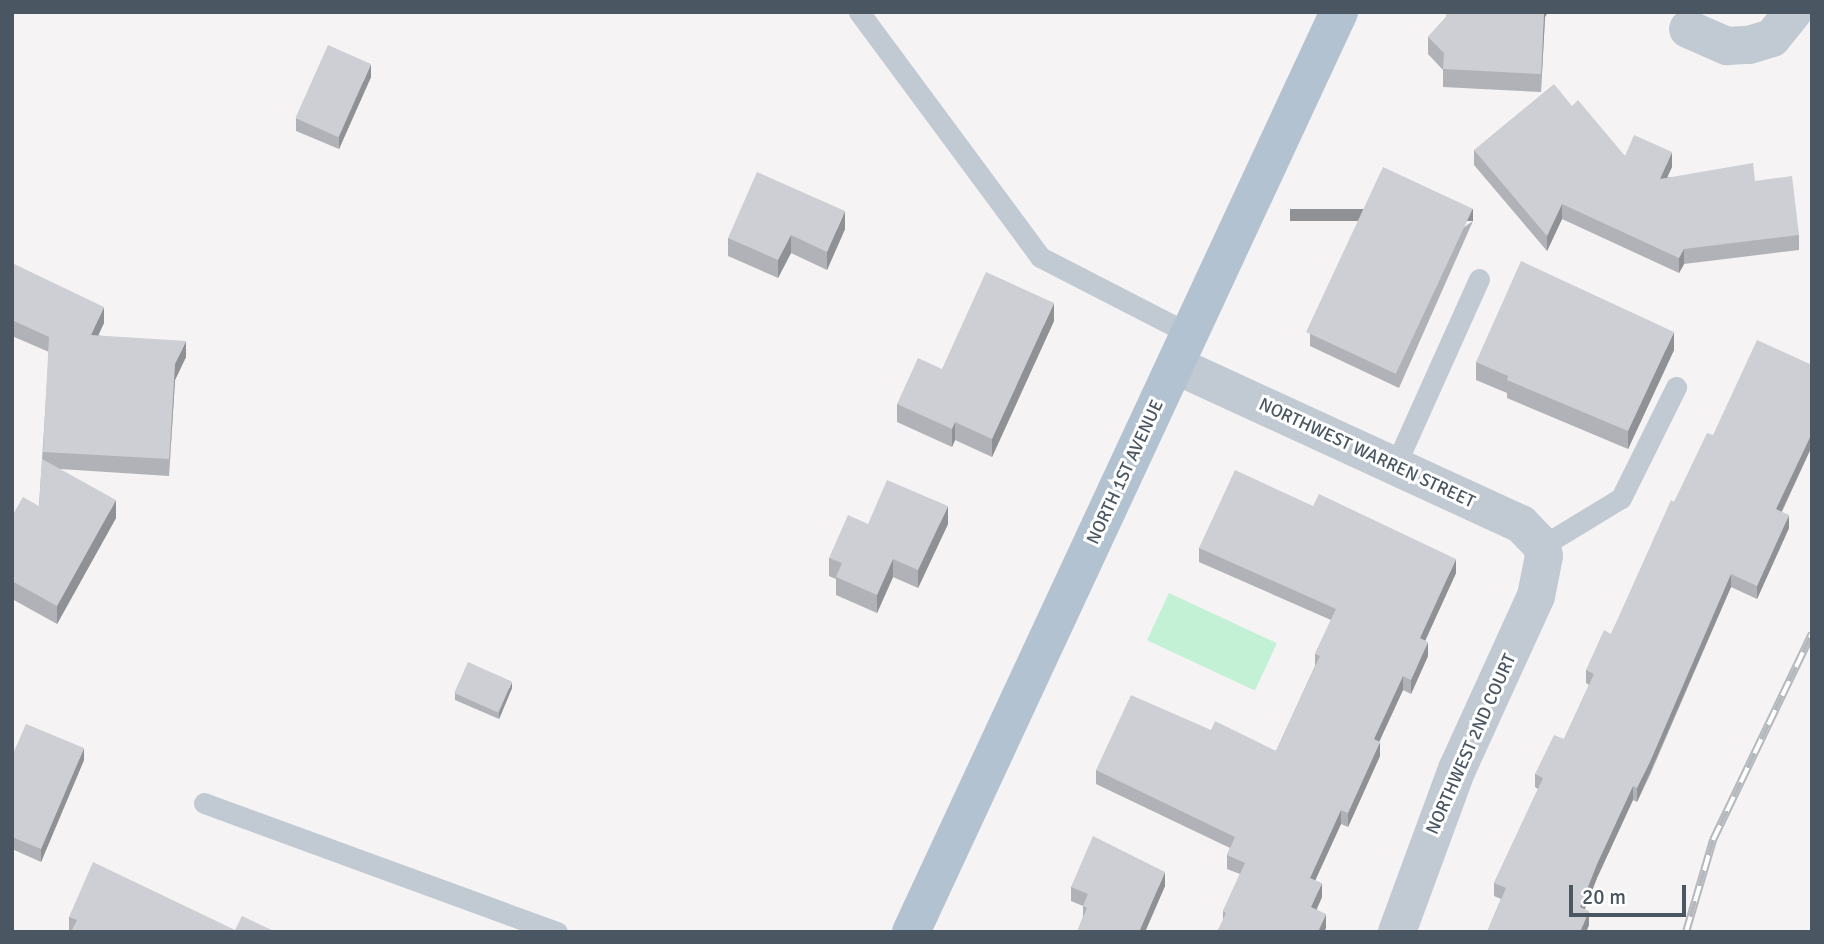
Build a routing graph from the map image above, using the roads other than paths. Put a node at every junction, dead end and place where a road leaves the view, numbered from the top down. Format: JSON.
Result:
{"nodes":[{"id":1,"x":859,"y":12,"type":"edge"},
{"id":2,"x":1339,"y":12,"type":"edge"},
{"id":3,"x":1793,"y":12,"type":"edge"},
{"id":4,"x":1688,"y":29,"type":"dead end"},
{"id":5,"x":1479,"y":279,"type":"dead end"},
{"id":6,"x":1183,"y":349,"type":"junction"},
{"id":7,"x":1676,"y":387,"type":"dead end"},
{"id":8,"x":1395,"y":466,"type":"junction"},
{"id":9,"x":1543,"y":551,"type":"junction"},
{"id":10,"x":204,"y":803,"type":"dead end"},
{"id":11,"x":557,"y":932,"type":"edge"},
{"id":12,"x":911,"y":932,"type":"edge"},
{"id":13,"x":1397,"y":932,"type":"edge"}],
"edges":[{"from":1,"to":6,"type":"lane"},
{"from":2,"to":6,"type":"main road","name":"NORTH 1ST AVENUE"},
{"from":3,"to":4,"type":"street"},
{"from":5,"to":8,"type":"lane"},
{"from":6,"to":8,"type":"street","name":"NORTHWEST WARREN STREET"},
{"from":6,"to":12,"type":"main road","name":"NORTH 1ST AVENUE"},
{"from":7,"to":9,"type":"lane"},
{"from":8,"to":9,"type":"street","name":"NORTHWEST WARREN STREET"},
{"from":9,"to":13,"type":"street","name":"NORTHWEST 2ND COURT"},
{"from":10,"to":11,"type":"lane"}]}
